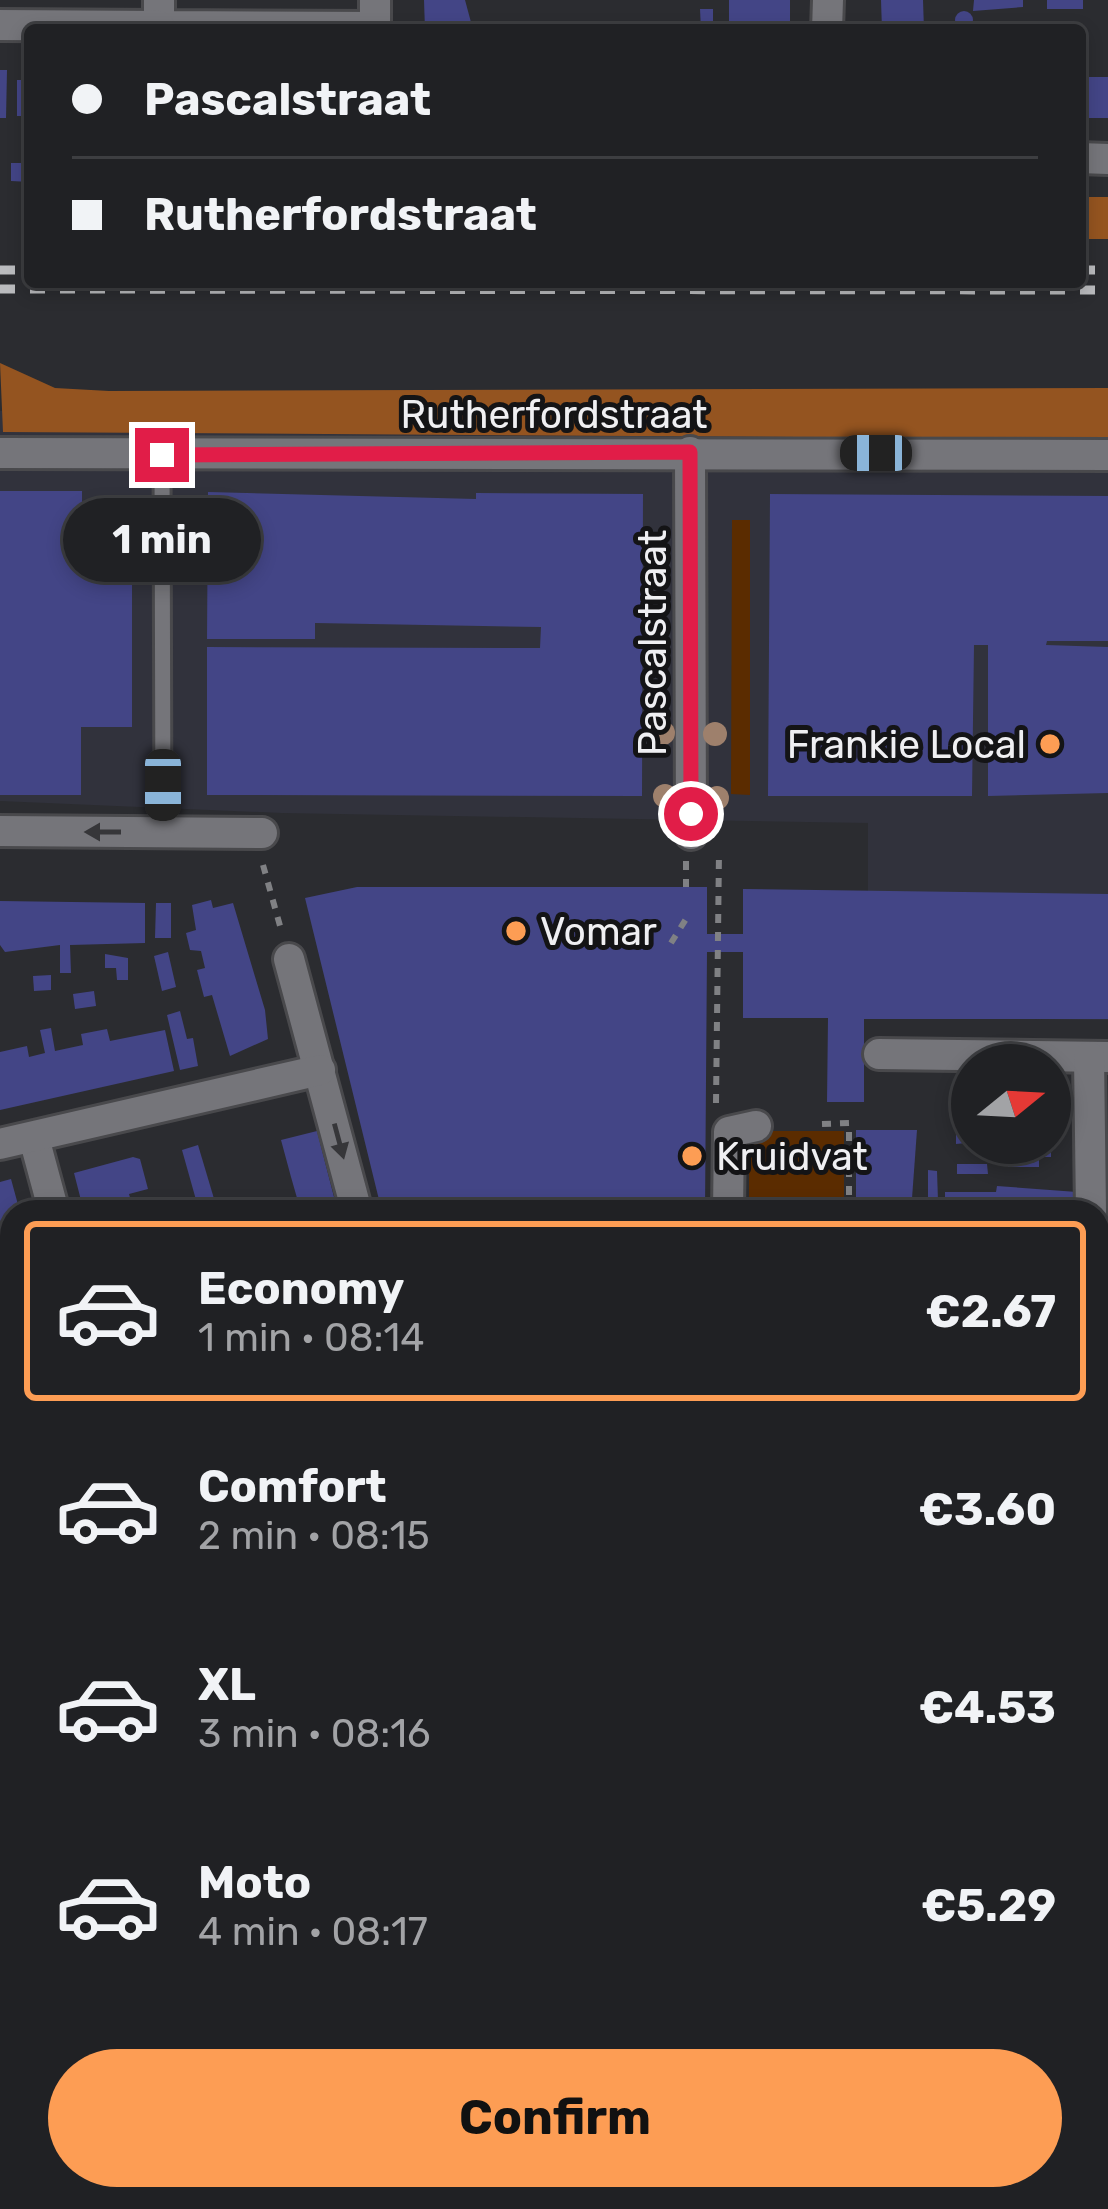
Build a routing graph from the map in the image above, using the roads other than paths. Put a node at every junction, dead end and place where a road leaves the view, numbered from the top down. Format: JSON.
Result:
{"nodes":[{"id":1,"x":159,"y":13,"type":"edge"},
{"id":2,"x":375,"y":19,"type":"edge"},
{"id":3,"x":0,"y":25,"type":"edge"},
{"id":4,"x":690,"y":452,"type":"junction"},
{"id":5,"x":0,"y":453,"type":"edge"},
{"id":6,"x":162,"y":455,"type":"junction"},
{"id":7,"x":1108,"y":455,"type":"edge"},
{"id":8,"x":0,"y":831,"type":"edge"},
{"id":9,"x":163,"y":832,"type":"junction"},
{"id":10,"x":262,"y":833,"type":"road end"},
{"id":11,"x":705,"y":835,"type":"road end"},
{"id":12,"x":289,"y":959,"type":"road end"},
{"id":13,"x":879,"y":1054,"type":"dead end"},
{"id":14,"x":1099,"y":1057,"type":"edge"},
{"id":15,"x":320,"y":1070,"type":"junction"},
{"id":16,"x":743,"y":1129,"type":"road end"},
{"id":17,"x":34,"y":1138,"type":"junction"},
{"id":18,"x":0,"y":1144,"type":"edge"},
{"id":19,"x":51,"y":1200,"type":"edge"},
{"id":20,"x":354,"y":1200,"type":"edge"},
{"id":21,"x":730,"y":1200,"type":"edge"},
{"id":22,"x":1092,"y":1200,"type":"edge"}],
"edges":[{"from":1,"to":2,"type":"street"},
{"from":1,"to":3,"type":"street"},
{"from":4,"to":6,"type":"street","name":"Rutherfordstraat"},
{"from":4,"to":7,"type":"street","name":"Rutherfordstraat"},
{"from":4,"to":11,"type":"street","name":"Pascalstraat"},
{"from":5,"to":6,"type":"street","name":"Rutherfordstraat"},
{"from":6,"to":9,"type":"lane"},
{"from":9,"to":8,"type":"street","one_way":true},
{"from":9,"to":10,"type":"street"},
{"from":12,"to":15,"type":"street"},
{"from":13,"to":14,"type":"street"},
{"from":14,"to":22,"type":"street"},
{"from":15,"to":17,"type":"street"},
{"from":15,"to":20,"type":"street","one_way":true},
{"from":16,"to":21,"type":"street"},
{"from":17,"to":18,"type":"street"},
{"from":17,"to":19,"type":"street"}]}
